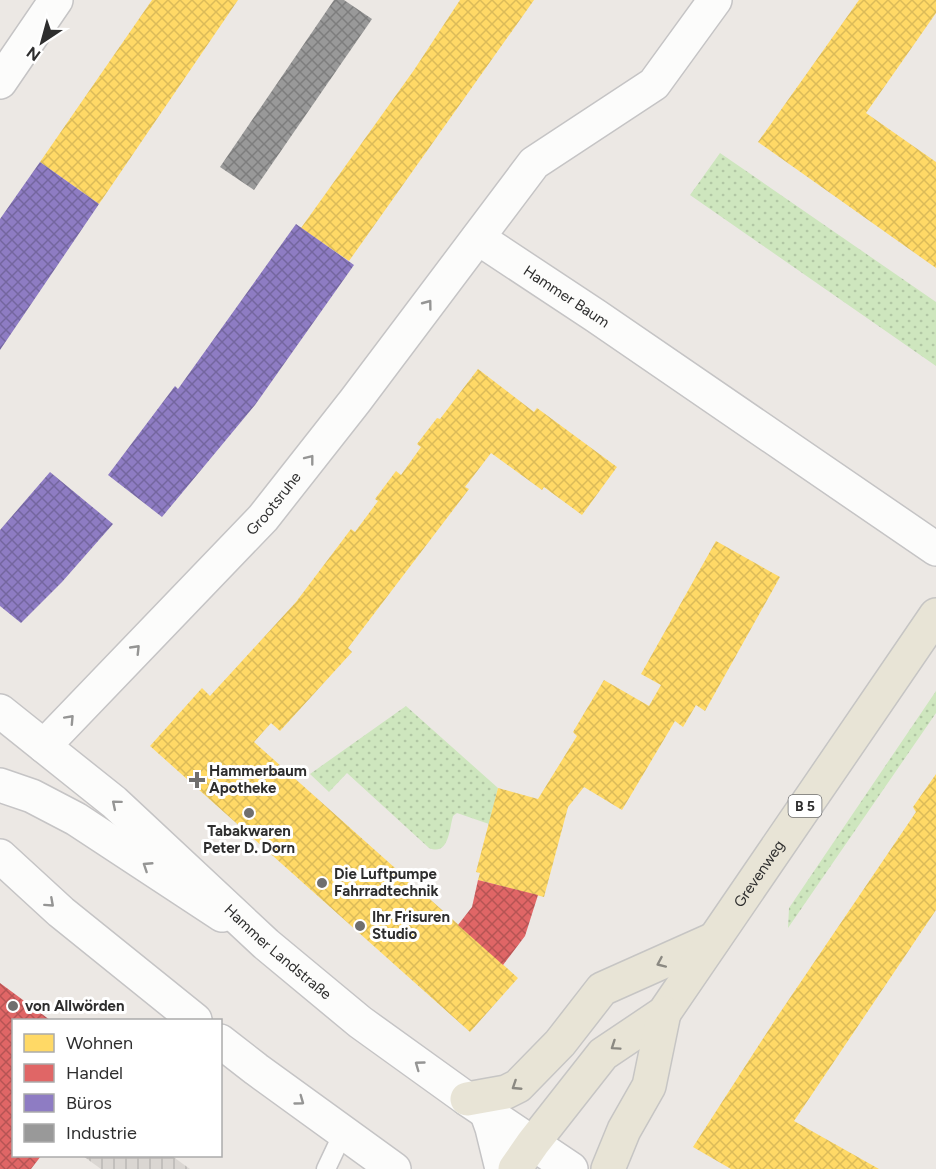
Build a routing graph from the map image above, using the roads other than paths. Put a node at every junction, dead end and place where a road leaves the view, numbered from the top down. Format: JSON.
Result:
{"nodes":[{"id":1,"x":56,"y":0,"type":"edge"},
{"id":2,"x":715,"y":0,"type":"edge"},
{"id":3,"x":0,"y":82,"type":"edge"},
{"id":4,"x":478,"y":238,"type":"junction"},
{"id":5,"x":936,"y":549,"type":"edge"},
{"id":6,"x":936,"y":615,"type":"edge"},
{"id":7,"x":0,"y":711,"type":"edge"},
{"id":8,"x":44,"y":746,"type":"junction"},
{"id":9,"x":0,"y":785,"type":"edge"},
{"id":10,"x":2,"y":861,"type":"edge"},
{"id":11,"x":714,"y":939,"type":"junction"},
{"id":12,"x":266,"y":944,"type":"junction"},
{"id":13,"x":664,"y":1013,"type":"junction"},
{"id":14,"x":194,"y":1019,"type":"edge"},
{"id":15,"x":222,"y":1042,"type":"edge"},
{"id":16,"x":476,"y":1105,"type":"junction"},
{"id":17,"x":624,"y":1130,"type":"junction"},
{"id":18,"x":343,"y":1133,"type":"junction"},
{"id":19,"x":524,"y":1156,"type":"edge"},
{"id":20,"x":326,"y":1169,"type":"edge"},
{"id":21,"x":364,"y":1169,"type":"edge"},
{"id":22,"x":394,"y":1169,"type":"edge"},
{"id":23,"x":502,"y":1169,"type":"edge"},
{"id":24,"x":571,"y":1169,"type":"edge"},
{"id":25,"x":584,"y":1169,"type":"edge"},
{"id":26,"x":608,"y":1169,"type":"edge"}],
"edges":[{"from":1,"to":3,"type":"street"},
{"from":2,"to":4,"type":"street"},
{"from":4,"to":5,"type":"street","name":"Hammer Baum"},
{"from":8,"to":4,"type":"street","name":"Grootsruhe","one_way":true},
{"from":6,"to":11,"type":"main road","name":"Grevenweg","number":"B 5"},
{"from":7,"to":8,"type":"street","name":"Hammer Landstraße"},
{"from":12,"to":8,"type":"street","name":"Hammer Landstraße","one_way":true},
{"from":12,"to":9,"type":"street","one_way":true},
{"from":10,"to":14,"type":"street","one_way":true},
{"from":11,"to":13,"type":"main road","name":"Grevenweg","number":"B 5"},
{"from":11,"to":16,"type":"main road","one_way":true},
{"from":16,"to":12,"type":"street","name":"Hammer Landstraße","one_way":true},
{"from":13,"to":17,"type":"main road","name":"Grevenweg","number":"B 5"},
{"from":13,"to":19,"type":"main road","name":"Grevenweg","number":"B 5","one_way":true},
{"from":15,"to":18,"type":"street","one_way":true},
{"from":16,"to":19,"type":"street","name":"Hammer Landstraße"},
{"from":16,"to":23,"type":"street"},
{"from":17,"to":25,"type":"street"},
{"from":17,"to":26,"type":"main road","name":"Grevenweg","number":"B 5"},
{"from":18,"to":20,"type":"lane"},
{"from":18,"to":21,"type":"street"},
{"from":18,"to":22,"type":"street"},
{"from":19,"to":24,"type":"street","name":"Hammer Landstraße"}]}
